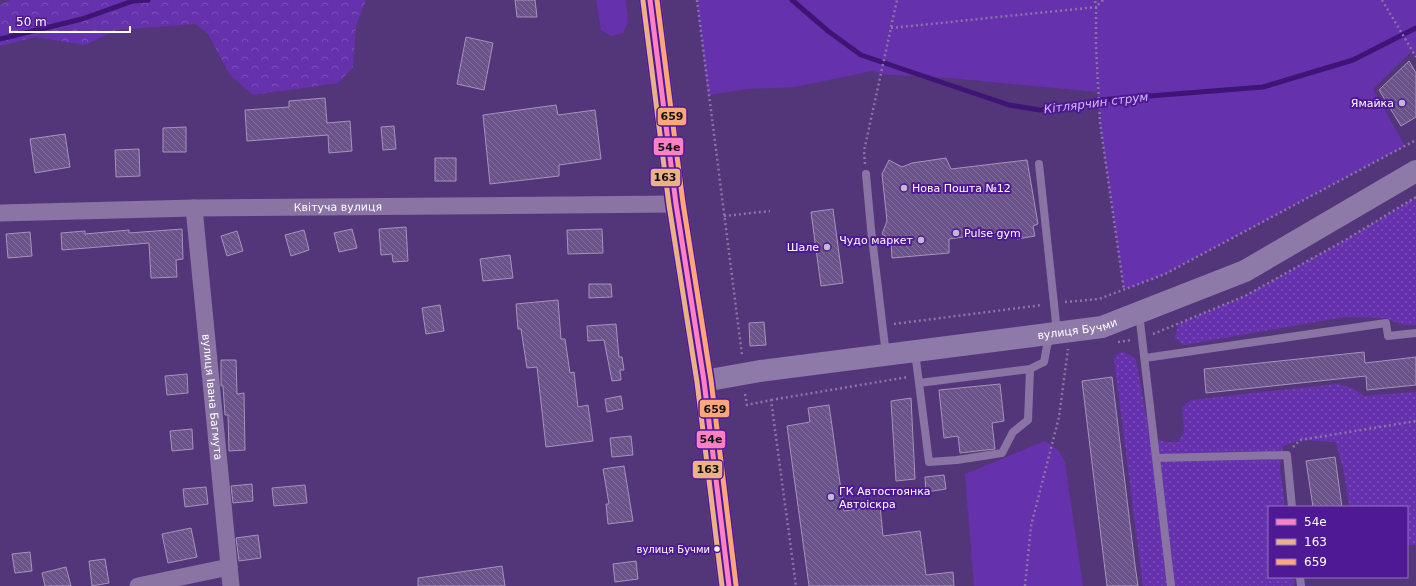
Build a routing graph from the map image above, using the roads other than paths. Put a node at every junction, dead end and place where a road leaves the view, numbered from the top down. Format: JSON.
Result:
{"nodes":[{"id":1,"x":650,"y":0,"type":"edge"},
{"id":2,"x":1039,"y":164,"type":"dead end"},
{"id":3,"x":1416,"y":171,"type":"edge"},
{"id":4,"x":866,"y":174,"type":"road end"},
{"id":5,"x":676,"y":204,"type":"junction"},
{"id":6,"x":194,"y":208,"type":"junction"},
{"id":7,"x":0,"y":213,"type":"edge"},
{"id":8,"x":1139,"y":313,"type":"junction"},
{"id":9,"x":1060,"y":333,"type":"junction"},
{"id":10,"x":1416,"y":333,"type":"edge"},
{"id":11,"x":915,"y":352,"type":"junction"},
{"id":12,"x":886,"y":355,"type":"junction"},
{"id":13,"x":1145,"y":358,"type":"junction"},
{"id":14,"x":1030,"y":369,"type":"junction"},
{"id":15,"x":704,"y":381,"type":"junction"},
{"id":16,"x":919,"y":383,"type":"junction"},
{"id":17,"x":1156,"y":458,"type":"junction"},
{"id":18,"x":1292,"y":506,"type":"edge"},
{"id":19,"x":229,"y":567,"type":"junction"},
{"id":20,"x":138,"y":586,"type":"edge"},
{"id":21,"x":231,"y":586,"type":"edge"},
{"id":22,"x":729,"y":586,"type":"edge"},
{"id":23,"x":1172,"y":586,"type":"edge"}],
"edges":[{"from":1,"to":5,"type":"main road"},
{"from":2,"to":9,"type":"lane"},
{"from":3,"to":8,"type":"street","name":"вулиця Бучми"},
{"from":4,"to":12,"type":"lane"},
{"from":5,"to":6,"type":"street","name":"Квітуча вулиця"},
{"from":5,"to":15,"type":"main road"},
{"from":6,"to":7,"type":"street","name":"Квітуча вулиця"},
{"from":6,"to":19,"type":"street","name":"вулиця Івана Багмута"},
{"from":8,"to":9,"type":"street","name":"вулиця Бучми"},
{"from":8,"to":13,"type":"lane"},
{"from":9,"to":11,"type":"street","name":"вулиця Бучми"},
{"from":9,"to":14,"type":"lane"},
{"from":10,"to":13,"type":"lane"},
{"from":11,"to":12,"type":"street","name":"вулиця Бучми"},
{"from":11,"to":16,"type":"lane"},
{"from":12,"to":15,"type":"street","name":"вулиця Бучми"},
{"from":13,"to":17,"type":"lane"},
{"from":14,"to":16,"type":"lane"},
{"from":14,"to":16,"type":"lane"},
{"from":15,"to":22,"type":"main road"},
{"from":17,"to":18,"type":"lane"},
{"from":17,"to":23,"type":"lane"},
{"from":19,"to":20,"type":"street"},
{"from":19,"to":21,"type":"street","name":"вулиця Івана Багмута"}]}
